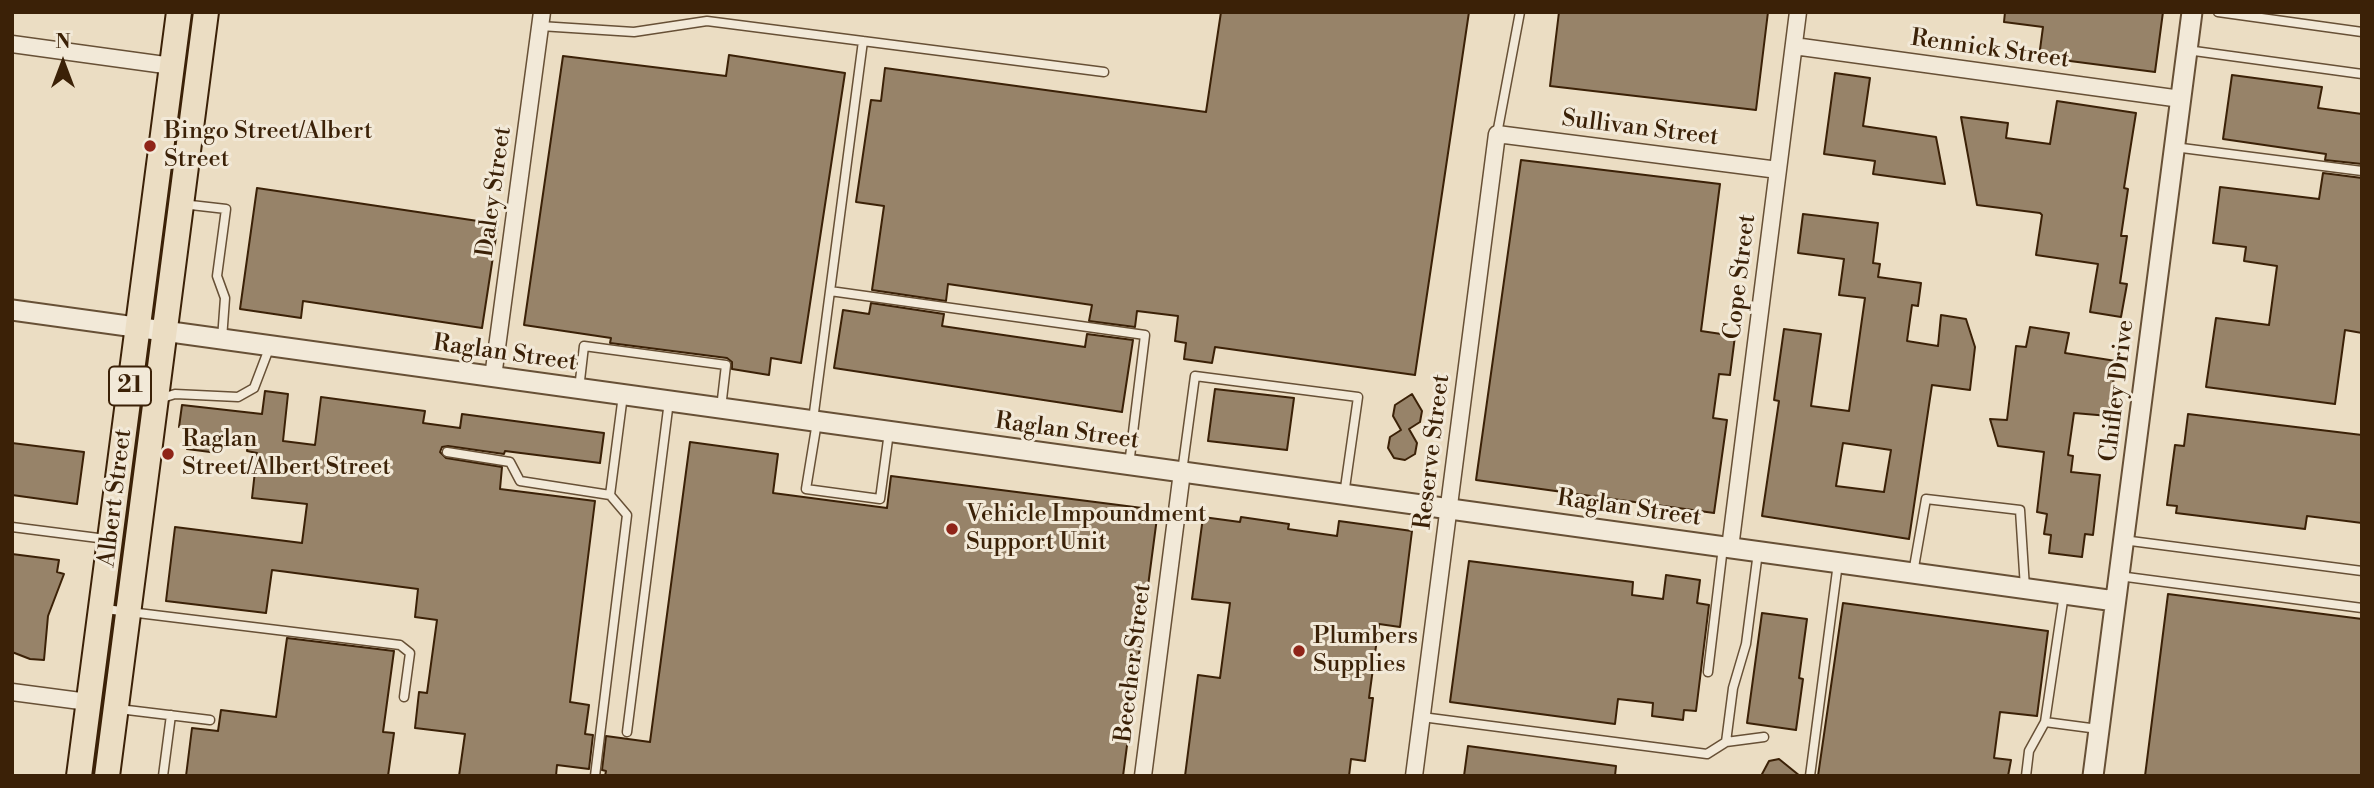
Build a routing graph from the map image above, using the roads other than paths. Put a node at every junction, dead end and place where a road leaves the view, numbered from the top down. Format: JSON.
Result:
{"nodes":[{"id":1,"x":179,"y":12,"type":"edge"},
{"id":2,"x":206,"y":12,"type":"edge"},
{"id":3,"x":1520,"y":12,"type":"edge"},
{"id":4,"x":1798,"y":12,"type":"edge"},
{"id":5,"x":2192,"y":12,"type":"edge"},
{"id":6,"x":2218,"y":12,"type":"edge"},
{"id":7,"x":541,"y":19,"type":"edge"},
{"id":8,"x":2362,"y":32,"type":"edge"},
{"id":9,"x":863,"y":41,"type":"junction"},
{"id":10,"x":12,"y":44,"type":"edge"},
{"id":11,"x":1794,"y":46,"type":"junction"},
{"id":12,"x":2187,"y":50,"type":"junction"},
{"id":13,"x":172,"y":66,"type":"junction"},
{"id":14,"x":1104,"y":72,"type":"dead end"},
{"id":15,"x":2362,"y":74,"type":"edge"},
{"id":16,"x":2181,"y":99,"type":"junction"},
{"id":17,"x":163,"y":134,"type":"junction"},
{"id":18,"x":1497,"y":134,"type":"junction"},
{"id":19,"x":190,"y":137,"type":"junction"},
{"id":20,"x":2174,"y":146,"type":"junction"},
{"id":21,"x":1778,"y":170,"type":"junction"},
{"id":22,"x":2362,"y":171,"type":"edge"},
{"id":23,"x":181,"y":204,"type":"junction"},
{"id":24,"x":830,"y":291,"type":"junction"},
{"id":25,"x":12,"y":310,"type":"edge"},
{"id":26,"x":138,"y":328,"type":"junction"},
{"id":27,"x":165,"y":332,"type":"junction"},
{"id":28,"x":222,"y":339,"type":"junction"},
{"id":29,"x":270,"y":346,"type":"junction"},
{"id":30,"x":493,"y":377,"type":"junction"},
{"id":31,"x":579,"y":389,"type":"junction"},
{"id":32,"x":623,"y":395,"type":"junction"},
{"id":33,"x":156,"y":400,"type":"junction"},
{"id":34,"x":669,"y":401,"type":"junction"},
{"id":35,"x":721,"y":408,"type":"junction"},
{"id":36,"x":815,"y":421,"type":"junction"},
{"id":37,"x":889,"y":432,"type":"junction"},
{"id":38,"x":447,"y":452,"type":"dead end"},
{"id":39,"x":1129,"y":465,"type":"junction"},
{"id":40,"x":1182,"y":472,"type":"junction"},
{"id":41,"x":610,"y":495,"type":"junction"},
{"id":42,"x":1345,"y":495,"type":"junction"},
{"id":43,"x":1449,"y":509,"type":"junction"},
{"id":44,"x":12,"y":527,"type":"edge"},
{"id":45,"x":110,"y":540,"type":"junction"},
{"id":46,"x":2123,"y":540,"type":"junction"},
{"id":47,"x":1726,"y":547,"type":"junction"},
{"id":48,"x":1758,"y":552,"type":"junction"},
{"id":49,"x":1838,"y":563,"type":"junction"},
{"id":50,"x":2362,"y":571,"type":"edge"},
{"id":51,"x":1913,"y":573,"type":"junction"},
{"id":52,"x":2119,"y":576,"type":"junction"},
{"id":53,"x":2025,"y":589,"type":"junction"},
{"id":54,"x":2064,"y":594,"type":"junction"},
{"id":55,"x":2115,"y":601,"type":"junction"},
{"id":56,"x":102,"y":608,"type":"junction"},
{"id":57,"x":2362,"y":608,"type":"edge"},
{"id":58,"x":128,"y":611,"type":"junction"},
{"id":59,"x":1708,"y":672,"type":"dead end"},
{"id":60,"x":12,"y":692,"type":"edge"},
{"id":61,"x":404,"y":697,"type":"dead end"},
{"id":62,"x":88,"y":702,"type":"junction"},
{"id":63,"x":116,"y":708,"type":"junction"},
{"id":64,"x":170,"y":715,"type":"junction"},
{"id":65,"x":1422,"y":717,"type":"junction"},
{"id":66,"x":210,"y":720,"type":"dead end"},
{"id":67,"x":2045,"y":722,"type":"junction"},
{"id":68,"x":2099,"y":729,"type":"junction"},
{"id":69,"x":627,"y":732,"type":"dead end"},
{"id":70,"x":1764,"y":737,"type":"dead end"},
{"id":71,"x":1726,"y":742,"type":"junction"},
{"id":72,"x":79,"y":776,"type":"edge"},
{"id":73,"x":107,"y":776,"type":"edge"},
{"id":74,"x":163,"y":776,"type":"edge"},
{"id":75,"x":595,"y":776,"type":"edge"},
{"id":76,"x":1143,"y":776,"type":"edge"},
{"id":77,"x":1414,"y":776,"type":"edge"},
{"id":78,"x":1810,"y":776,"type":"edge"},
{"id":79,"x":2026,"y":776,"type":"edge"},
{"id":80,"x":2093,"y":776,"type":"edge"}],
"edges":[{"from":1,"to":13,"type":"main road","name":"Albert Street","number":"21"},
{"from":2,"to":19,"type":"main road","name":"Albert Street","number":"21"},
{"from":3,"to":18,"type":"lane"},
{"from":4,"to":11,"type":"street","name":"Cope Street"},
{"from":5,"to":12,"type":"street","name":"Chifley Drive"},
{"from":6,"to":8,"type":"lane"},
{"from":7,"to":9,"type":"lane"},
{"from":7,"to":30,"type":"street","name":"Daley Street"},
{"from":9,"to":14,"type":"lane"},
{"from":9,"to":24,"type":"lane"},
{"from":10,"to":13,"type":"street"},
{"from":11,"to":16,"type":"street","name":"Rennick Street"},
{"from":11,"to":21,"type":"street","name":"Cope Street"},
{"from":12,"to":15,"type":"lane"},
{"from":12,"to":16,"type":"street","name":"Chifley Drive"},
{"from":13,"to":17,"type":"main road","name":"Albert Street","number":"21"},
{"from":16,"to":20,"type":"street","name":"Chifley Drive"},
{"from":17,"to":19,"type":"main road"},
{"from":17,"to":26,"type":"main road","name":"Albert Street","number":"21"},
{"from":18,"to":21,"type":"street","name":"Sullivan Street"},
{"from":18,"to":43,"type":"street","name":"Reserve Street"},
{"from":19,"to":23,"type":"main road","name":"Albert Street","number":"21"},
{"from":20,"to":22,"type":"lane"},
{"from":20,"to":46,"type":"street","name":"Chifley Drive"},
{"from":21,"to":47,"type":"street","name":"Cope Street"},
{"from":23,"to":27,"type":"main road","name":"Albert Street","number":"21"},
{"from":23,"to":28,"type":"lane"},
{"from":24,"to":36,"type":"lane"},
{"from":24,"to":39,"type":"lane"},
{"from":25,"to":26,"type":"street","name":"Raglan Street"},
{"from":26,"to":27,"type":"street","name":"Raglan Street"},
{"from":26,"to":45,"type":"main road","name":"Albert Street","number":"21"},
{"from":27,"to":28,"type":"street","name":"Raglan Street"},
{"from":27,"to":33,"type":"main road","name":"Albert Street","number":"21"},
{"from":28,"to":29,"type":"street","name":"Raglan Street"},
{"from":29,"to":30,"type":"street","name":"Raglan Street"},
{"from":29,"to":33,"type":"lane"},
{"from":30,"to":31,"type":"street","name":"Raglan Street"},
{"from":31,"to":32,"type":"street","name":"Raglan Street"},
{"from":31,"to":35,"type":"lane"},
{"from":32,"to":34,"type":"street","name":"Raglan Street"},
{"from":32,"to":41,"type":"lane"},
{"from":33,"to":58,"type":"main road","name":"Albert Street","number":"21"},
{"from":34,"to":35,"type":"street","name":"Raglan Street"},
{"from":34,"to":69,"type":"lane"},
{"from":35,"to":36,"type":"street","name":"Raglan Street"},
{"from":36,"to":37,"type":"street","name":"Raglan Street"},
{"from":36,"to":37,"type":"lane"},
{"from":37,"to":39,"type":"street","name":"Raglan Street"},
{"from":38,"to":41,"type":"lane"},
{"from":39,"to":40,"type":"street","name":"Raglan Street"},
{"from":40,"to":42,"type":"street","name":"Raglan Street"},
{"from":40,"to":42,"type":"lane"},
{"from":40,"to":76,"type":"street","name":"Beecher Street"},
{"from":41,"to":75,"type":"lane"},
{"from":42,"to":43,"type":"street","name":"Raglan Street"},
{"from":43,"to":47,"type":"street","name":"Raglan Street"},
{"from":43,"to":65,"type":"street","name":"Reserve Street"},
{"from":44,"to":45,"type":"lane"},
{"from":45,"to":56,"type":"main road","name":"Albert Street","number":"21"},
{"from":46,"to":50,"type":"lane"},
{"from":46,"to":52,"type":"street","name":"Chifley Drive"},
{"from":47,"to":48,"type":"street","name":"Raglan Street"},
{"from":47,"to":59,"type":"lane"},
{"from":48,"to":49,"type":"street","name":"Raglan Street"},
{"from":48,"to":71,"type":"lane"},
{"from":49,"to":51,"type":"street","name":"Raglan Street"},
{"from":49,"to":78,"type":"lane"},
{"from":51,"to":53,"type":"street","name":"Raglan Street"},
{"from":51,"to":53,"type":"lane"},
{"from":52,"to":55,"type":"street","name":"Chifley Drive"},
{"from":52,"to":57,"type":"lane"},
{"from":53,"to":54,"type":"street","name":"Raglan Street"},
{"from":54,"to":55,"type":"street","name":"Raglan Street"},
{"from":54,"to":67,"type":"lane"},
{"from":55,"to":68,"type":"street","name":"Chifley Drive"},
{"from":56,"to":58,"type":"lane"},
{"from":56,"to":62,"type":"main road","name":"Albert Street","number":"21"},
{"from":58,"to":61,"type":"lane"},
{"from":58,"to":63,"type":"main road","name":"Albert Street","number":"21"},
{"from":60,"to":62,"type":"street"},
{"from":62,"to":72,"type":"main road","name":"Albert Street","number":"21"},
{"from":63,"to":64,"type":"lane"},
{"from":63,"to":73,"type":"main road","name":"Albert Street","number":"21"},
{"from":64,"to":66,"type":"lane"},
{"from":64,"to":74,"type":"lane"},
{"from":65,"to":71,"type":"lane"},
{"from":65,"to":77,"type":"street","name":"Reserve Street"},
{"from":67,"to":68,"type":"lane"},
{"from":67,"to":79,"type":"lane"},
{"from":68,"to":80,"type":"street","name":"Chifley Drive"},
{"from":70,"to":71,"type":"lane"}]}
